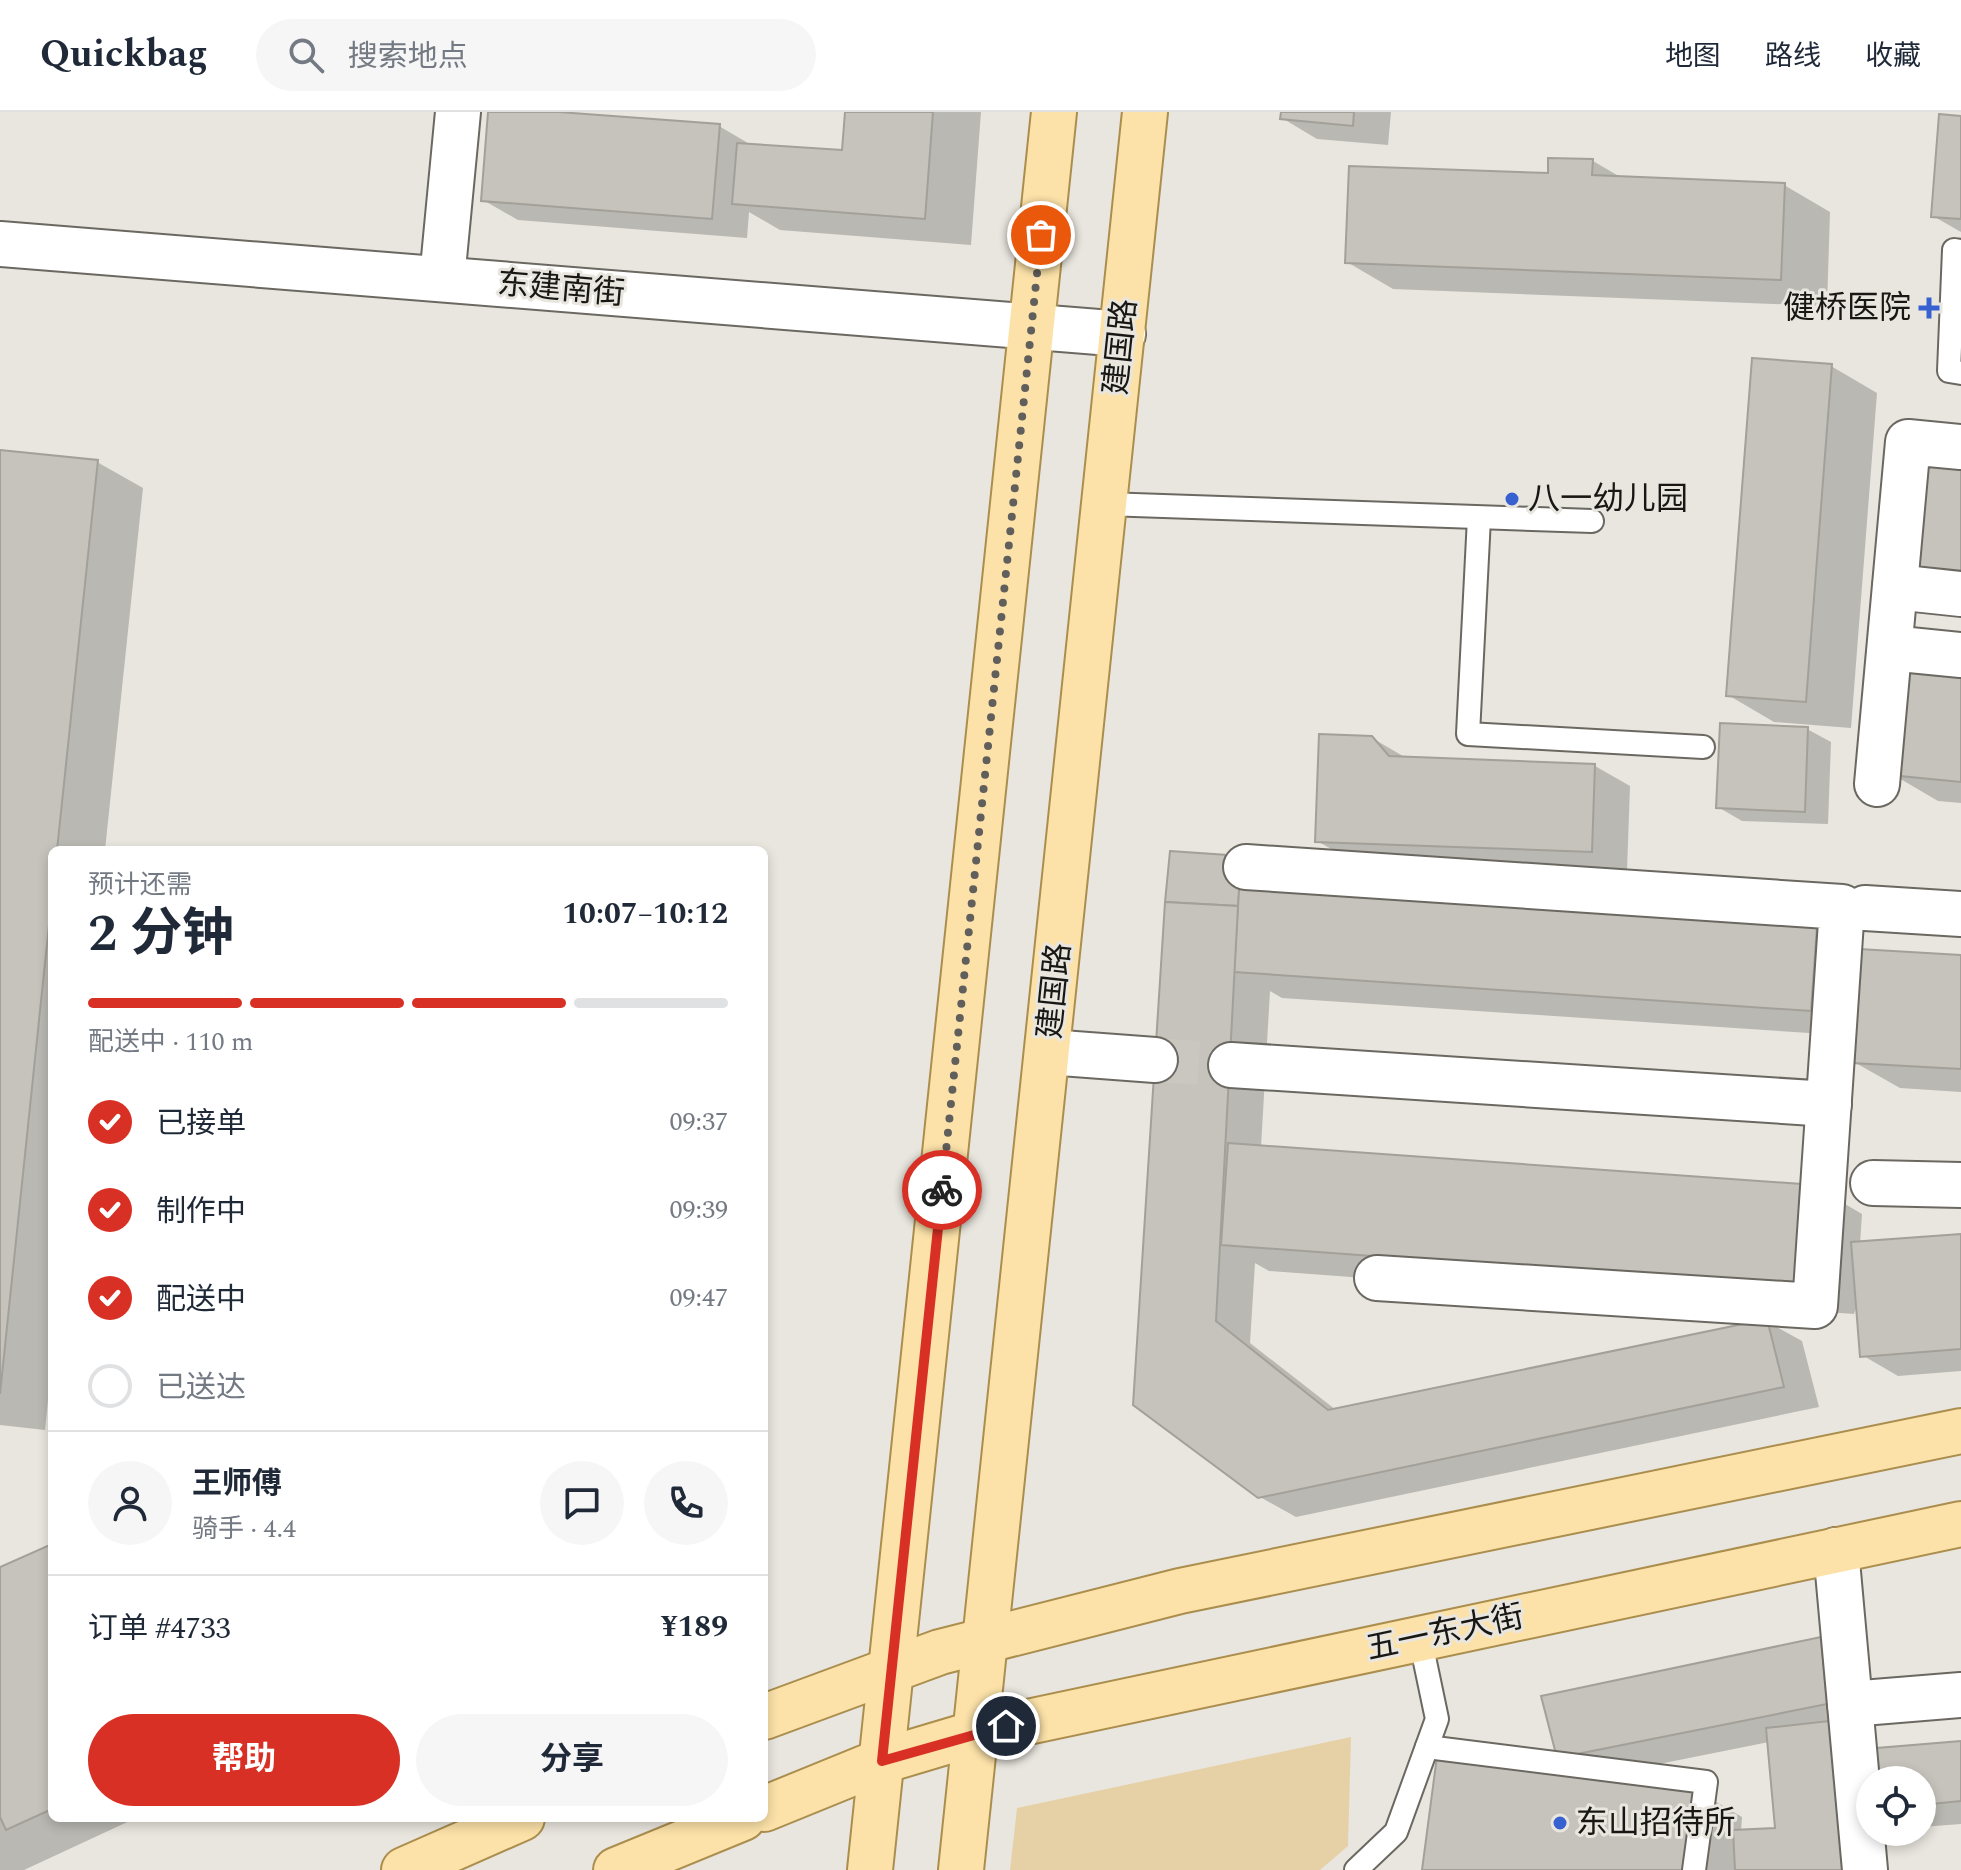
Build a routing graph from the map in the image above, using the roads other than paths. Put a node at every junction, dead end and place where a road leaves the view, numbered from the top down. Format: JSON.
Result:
{"nodes":[{"id":1,"x":458,"y":112,"type":"edge"},
{"id":2,"x":1054,"y":112,"type":"edge"},
{"id":3,"x":1145,"y":112,"type":"edge"},
{"id":4,"x":0,"y":244,"type":"edge"},
{"id":5,"x":1961,"y":251,"type":"edge"},
{"id":6,"x":442,"y":279,"type":"junction"},
{"id":7,"x":1031,"y":327,"type":"junction"},
{"id":8,"x":1123,"y":334,"type":"junction"},
{"id":9,"x":1961,"y":373,"type":"edge"},
{"id":10,"x":1961,"y":447,"type":"edge"},
{"id":11,"x":1105,"y":504,"type":"junction"},
{"id":12,"x":1479,"y":518,"type":"junction"},
{"id":13,"x":1592,"y":521,"type":"dead end"},
{"id":14,"x":1895,"y":587,"type":"junction"},
{"id":15,"x":1961,"y":594,"type":"edge"},
{"id":16,"x":1890,"y":648,"type":"junction"},
{"id":17,"x":1961,"y":655,"type":"edge"},
{"id":18,"x":1703,"y":747,"type":"dead end"},
{"id":19,"x":1877,"y":784,"type":"dead end"},
{"id":20,"x":1246,"y":867,"type":"dead end"},
{"id":21,"x":1865,"y":908,"type":"dead end"},
{"id":22,"x":1961,"y":914,"type":"edge"},
{"id":23,"x":1048,"y":1052,"type":"junction"},
{"id":24,"x":1155,"y":1060,"type":"tunnel mouth"},
{"id":25,"x":1231,"y":1065,"type":"tunnel mouth"},
{"id":26,"x":1829,"y":1104,"type":"junction"},
{"id":27,"x":1873,"y":1183,"type":"dead end"},
{"id":28,"x":1961,"y":1185,"type":"edge"},
{"id":29,"x":1377,"y":1278,"type":"dead end"},
{"id":30,"x":1961,"y":1431,"type":"edge"},
{"id":31,"x":1961,"y":1524,"type":"edge"},
{"id":32,"x":1836,"y":1550,"type":"junction"},
{"id":33,"x":988,"y":1638,"type":"junction"},
{"id":34,"x":1420,"y":1638,"type":"junction"},
{"id":35,"x":892,"y":1667,"type":"junction"},
{"id":36,"x":1961,"y":1695,"type":"edge"},
{"id":37,"x":1850,"y":1704,"type":"junction"},
{"id":38,"x":768,"y":1715,"type":"edge"},
{"id":39,"x":976,"y":1733,"type":"junction"},
{"id":40,"x":1427,"y":1747,"type":"junction"},
{"id":41,"x":882,"y":1761,"type":"junction"},
{"id":42,"x":768,"y":1807,"type":"edge"},
{"id":43,"x":513,"y":1822,"type":"edge"},
{"id":44,"x":733,"y":1822,"type":"edge"},
{"id":45,"x":404,"y":1870,"type":"edge"},
{"id":46,"x":616,"y":1870,"type":"edge"},
{"id":47,"x":870,"y":1870,"type":"edge"},
{"id":48,"x":961,"y":1870,"type":"edge"},
{"id":49,"x":1356,"y":1870,"type":"edge"},
{"id":50,"x":1694,"y":1870,"type":"edge"},
{"id":51,"x":1865,"y":1870,"type":"edge"}],
"edges":[{"from":1,"to":6,"type":"street"},
{"from":2,"to":7,"type":"main road"},
{"from":3,"to":8,"type":"main road","name":"建国路"},
{"from":4,"to":6,"type":"street","name":"东建南街"},
{"from":5,"to":9,"type":"lane"},
{"from":6,"to":7,"type":"street","name":"东建南街"},
{"from":7,"to":8,"type":"street","name":"东建南街"},
{"from":7,"to":35,"type":"main road"},
{"from":8,"to":11,"type":"main road","name":"建国路"},
{"from":10,"to":14,"type":"street"},
{"from":11,"to":12,"type":"lane"},
{"from":11,"to":23,"type":"main road","name":"建国路"},
{"from":12,"to":13,"type":"lane"},
{"from":12,"to":18,"type":"lane"},
{"from":14,"to":15,"type":"street"},
{"from":14,"to":16,"type":"street"},
{"from":16,"to":17,"type":"street"},
{"from":16,"to":19,"type":"street"},
{"from":20,"to":26,"type":"street"},
{"from":21,"to":22,"type":"street"},
{"from":23,"to":24,"type":"street"},
{"from":23,"to":33,"type":"main road","name":"建国路"},
{"from":25,"to":26,"type":"street"},
{"from":26,"to":29,"type":"street"},
{"from":27,"to":28,"type":"street"},
{"from":30,"to":33,"type":"main road"},
{"from":31,"to":32,"type":"main road","name":"五一东大街"},
{"from":32,"to":34,"type":"main road","name":"五一东大街"},
{"from":32,"to":37,"type":"street"},
{"from":33,"to":35,"type":"main road"},
{"from":33,"to":39,"type":"main road","name":"建国路"},
{"from":34,"to":39,"type":"main road","name":"五一东大街"},
{"from":34,"to":40,"type":"lane"},
{"from":35,"to":38,"type":"main road"},
{"from":35,"to":41,"type":"main road"},
{"from":36,"to":37,"type":"street"},
{"from":37,"to":51,"type":"street"},
{"from":39,"to":41,"type":"main road","name":"五一东大街"},
{"from":39,"to":48,"type":"main road","name":"建国路"},
{"from":40,"to":49,"type":"lane"},
{"from":40,"to":50,"type":"lane"},
{"from":41,"to":42,"type":"main road","name":"五一东大街"},
{"from":41,"to":47,"type":"main road"},
{"from":43,"to":45,"type":"main road"},
{"from":44,"to":46,"type":"main road"}]}
